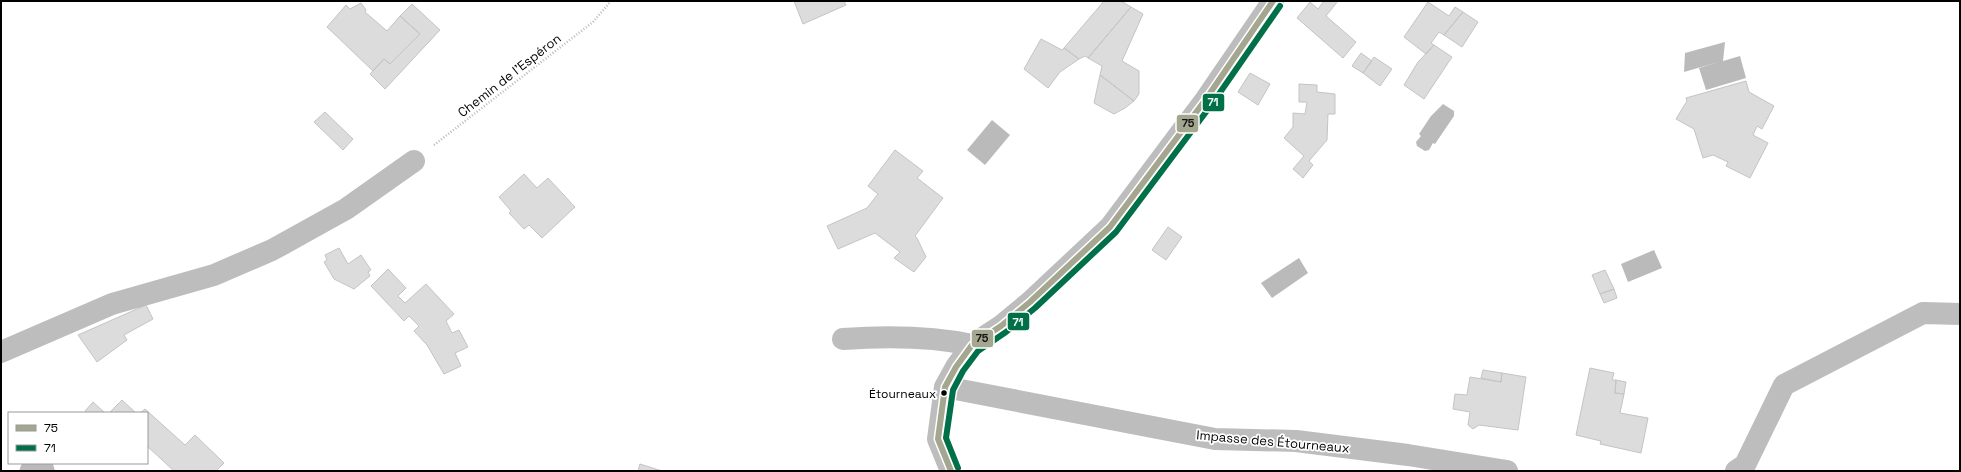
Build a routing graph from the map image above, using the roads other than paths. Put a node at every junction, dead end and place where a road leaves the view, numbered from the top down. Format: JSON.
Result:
{"nodes":[{"id":1,"x":1273,"y":1,"type":"edge"},
{"id":2,"x":414,"y":161,"type":"road end"},
{"id":3,"x":1960,"y":314,"type":"edge"},
{"id":4,"x":843,"y":339,"type":"dead end"},
{"id":5,"x":972,"y":345,"type":"junction"},
{"id":6,"x":1,"y":352,"type":"edge"},
{"id":7,"x":945,"y":387,"type":"junction"},
{"id":8,"x":951,"y":471,"type":"edge"},
{"id":9,"x":1507,"y":471,"type":"edge"},
{"id":10,"x":1736,"y":471,"type":"edge"}],
"edges":[{"from":1,"to":5,"type":"street"},
{"from":2,"to":6,"type":"street"},
{"from":3,"to":10,"type":"street"},
{"from":4,"to":5,"type":"street"},
{"from":5,"to":7,"type":"street"},
{"from":7,"to":8,"type":"street"},
{"from":7,"to":9,"type":"street","name":"Impasse des Étourneaux"}]}
